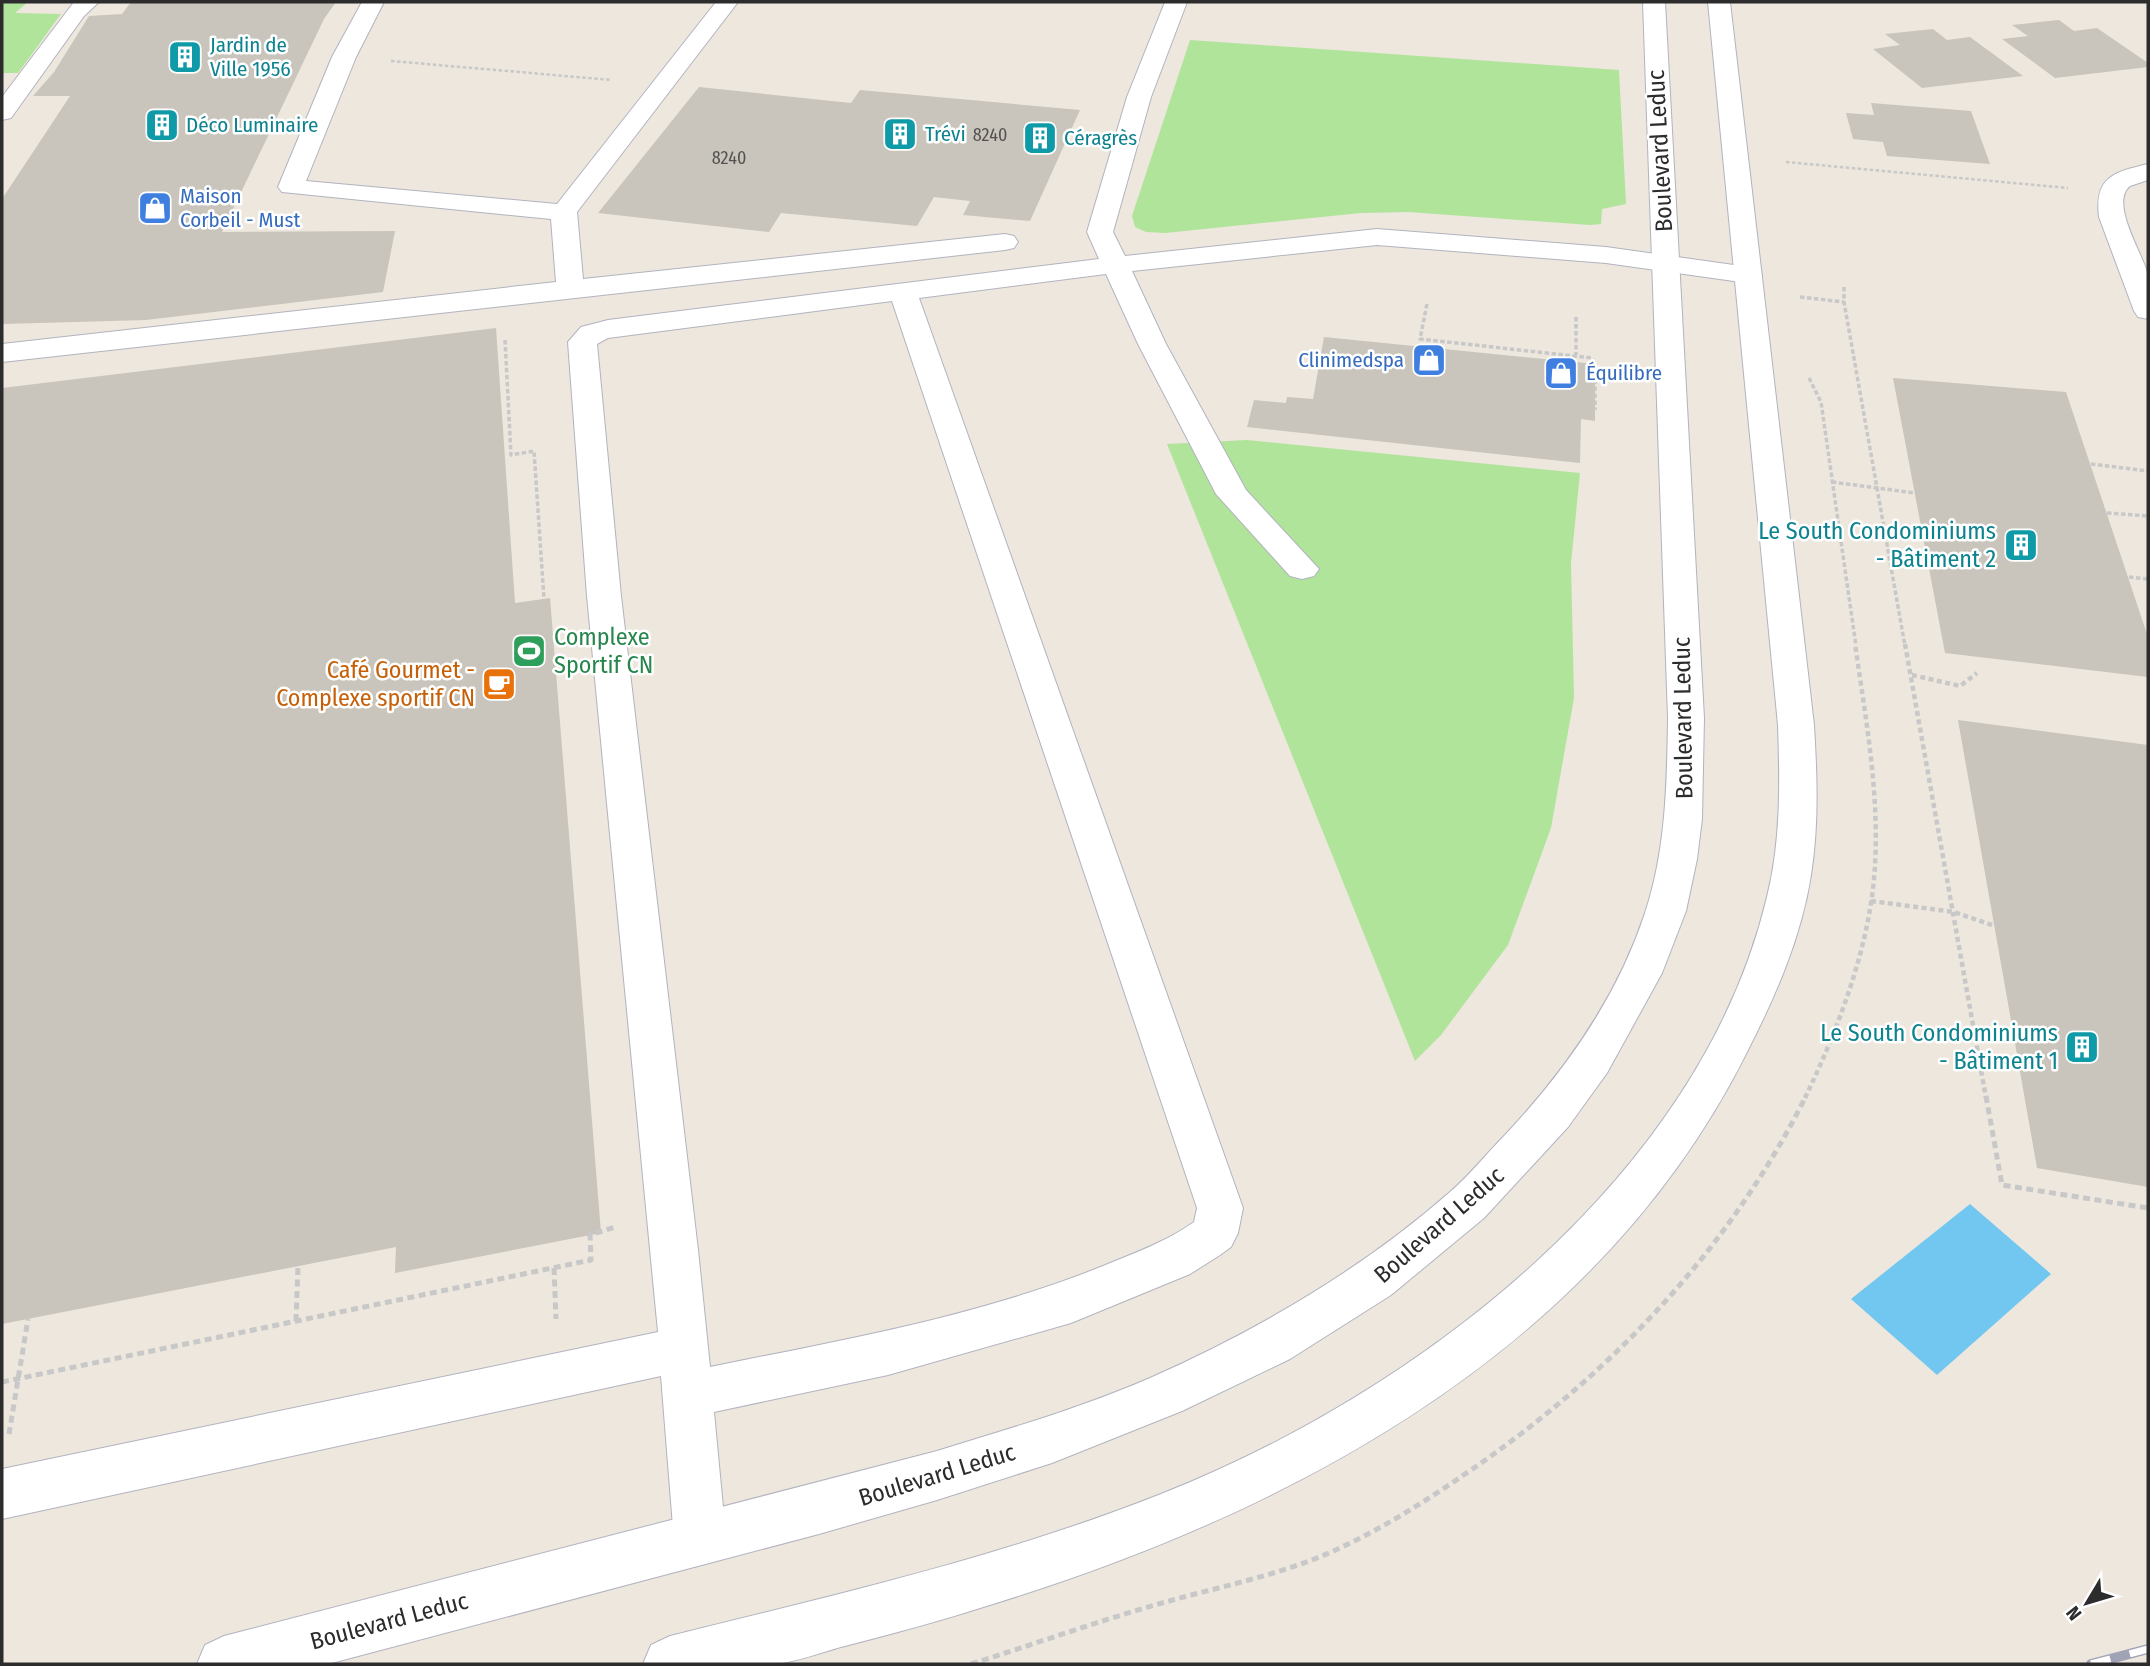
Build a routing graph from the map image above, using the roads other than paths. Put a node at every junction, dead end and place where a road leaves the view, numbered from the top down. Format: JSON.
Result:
{"nodes":[{"id":1,"x":88,"y":2,"type":"edge"},
{"id":2,"x":373,"y":2,"type":"edge"},
{"id":3,"x":727,"y":2,"type":"edge"},
{"id":4,"x":1176,"y":2,"type":"edge"},
{"id":5,"x":1654,"y":2,"type":"edge"},
{"id":6,"x":1720,"y":2,"type":"edge"},
{"id":7,"x":2,"y":113,"type":"edge"},
{"id":8,"x":2148,"y":172,"type":"edge"},
{"id":9,"x":564,"y":212,"type":"junction"},
{"id":10,"x":1005,"y":242,"type":"dead end"},
{"id":11,"x":1666,"y":264,"type":"junction"},
{"id":12,"x":1114,"y":265,"type":"junction"},
{"id":13,"x":1748,"y":275,"type":"junction"},
{"id":14,"x":570,"y":287,"type":"junction"},
{"id":15,"x":903,"y":292,"type":"junction"},
{"id":16,"x":2148,"y":311,"type":"edge"},
{"id":17,"x":2,"y":353,"type":"edge"},
{"id":18,"x":1302,"y":569,"type":"dead end"},
{"id":19,"x":686,"y":1372,"type":"junction"},
{"id":20,"x":2,"y":1494,"type":"edge"},
{"id":21,"x":700,"y":1539,"type":"junction"},
{"id":22,"x":224,"y":1664,"type":"edge"},
{"id":23,"x":670,"y":1664,"type":"edge"}],
"edges":[{"from":1,"to":7,"type":"street"},
{"from":2,"to":9,"type":"street"},
{"from":3,"to":9,"type":"street"},
{"from":4,"to":12,"type":"street"},
{"from":5,"to":11,"type":"street","name":"Boulevard Leduc"},
{"from":6,"to":13,"type":"street"},
{"from":8,"to":16,"type":"street"},
{"from":9,"to":14,"type":"street"},
{"from":10,"to":14,"type":"street"},
{"from":11,"to":12,"type":"street"},
{"from":11,"to":13,"type":"street"},
{"from":11,"to":21,"type":"street","name":"Boulevard Leduc"},
{"from":12,"to":15,"type":"street"},
{"from":12,"to":18,"type":"street"},
{"from":13,"to":23,"type":"street"},
{"from":14,"to":17,"type":"street"},
{"from":15,"to":19,"type":"street"},
{"from":15,"to":19,"type":"street"},
{"from":19,"to":20,"type":"street"},
{"from":19,"to":21,"type":"street"},
{"from":21,"to":22,"type":"street","name":"Boulevard Leduc"}]}
